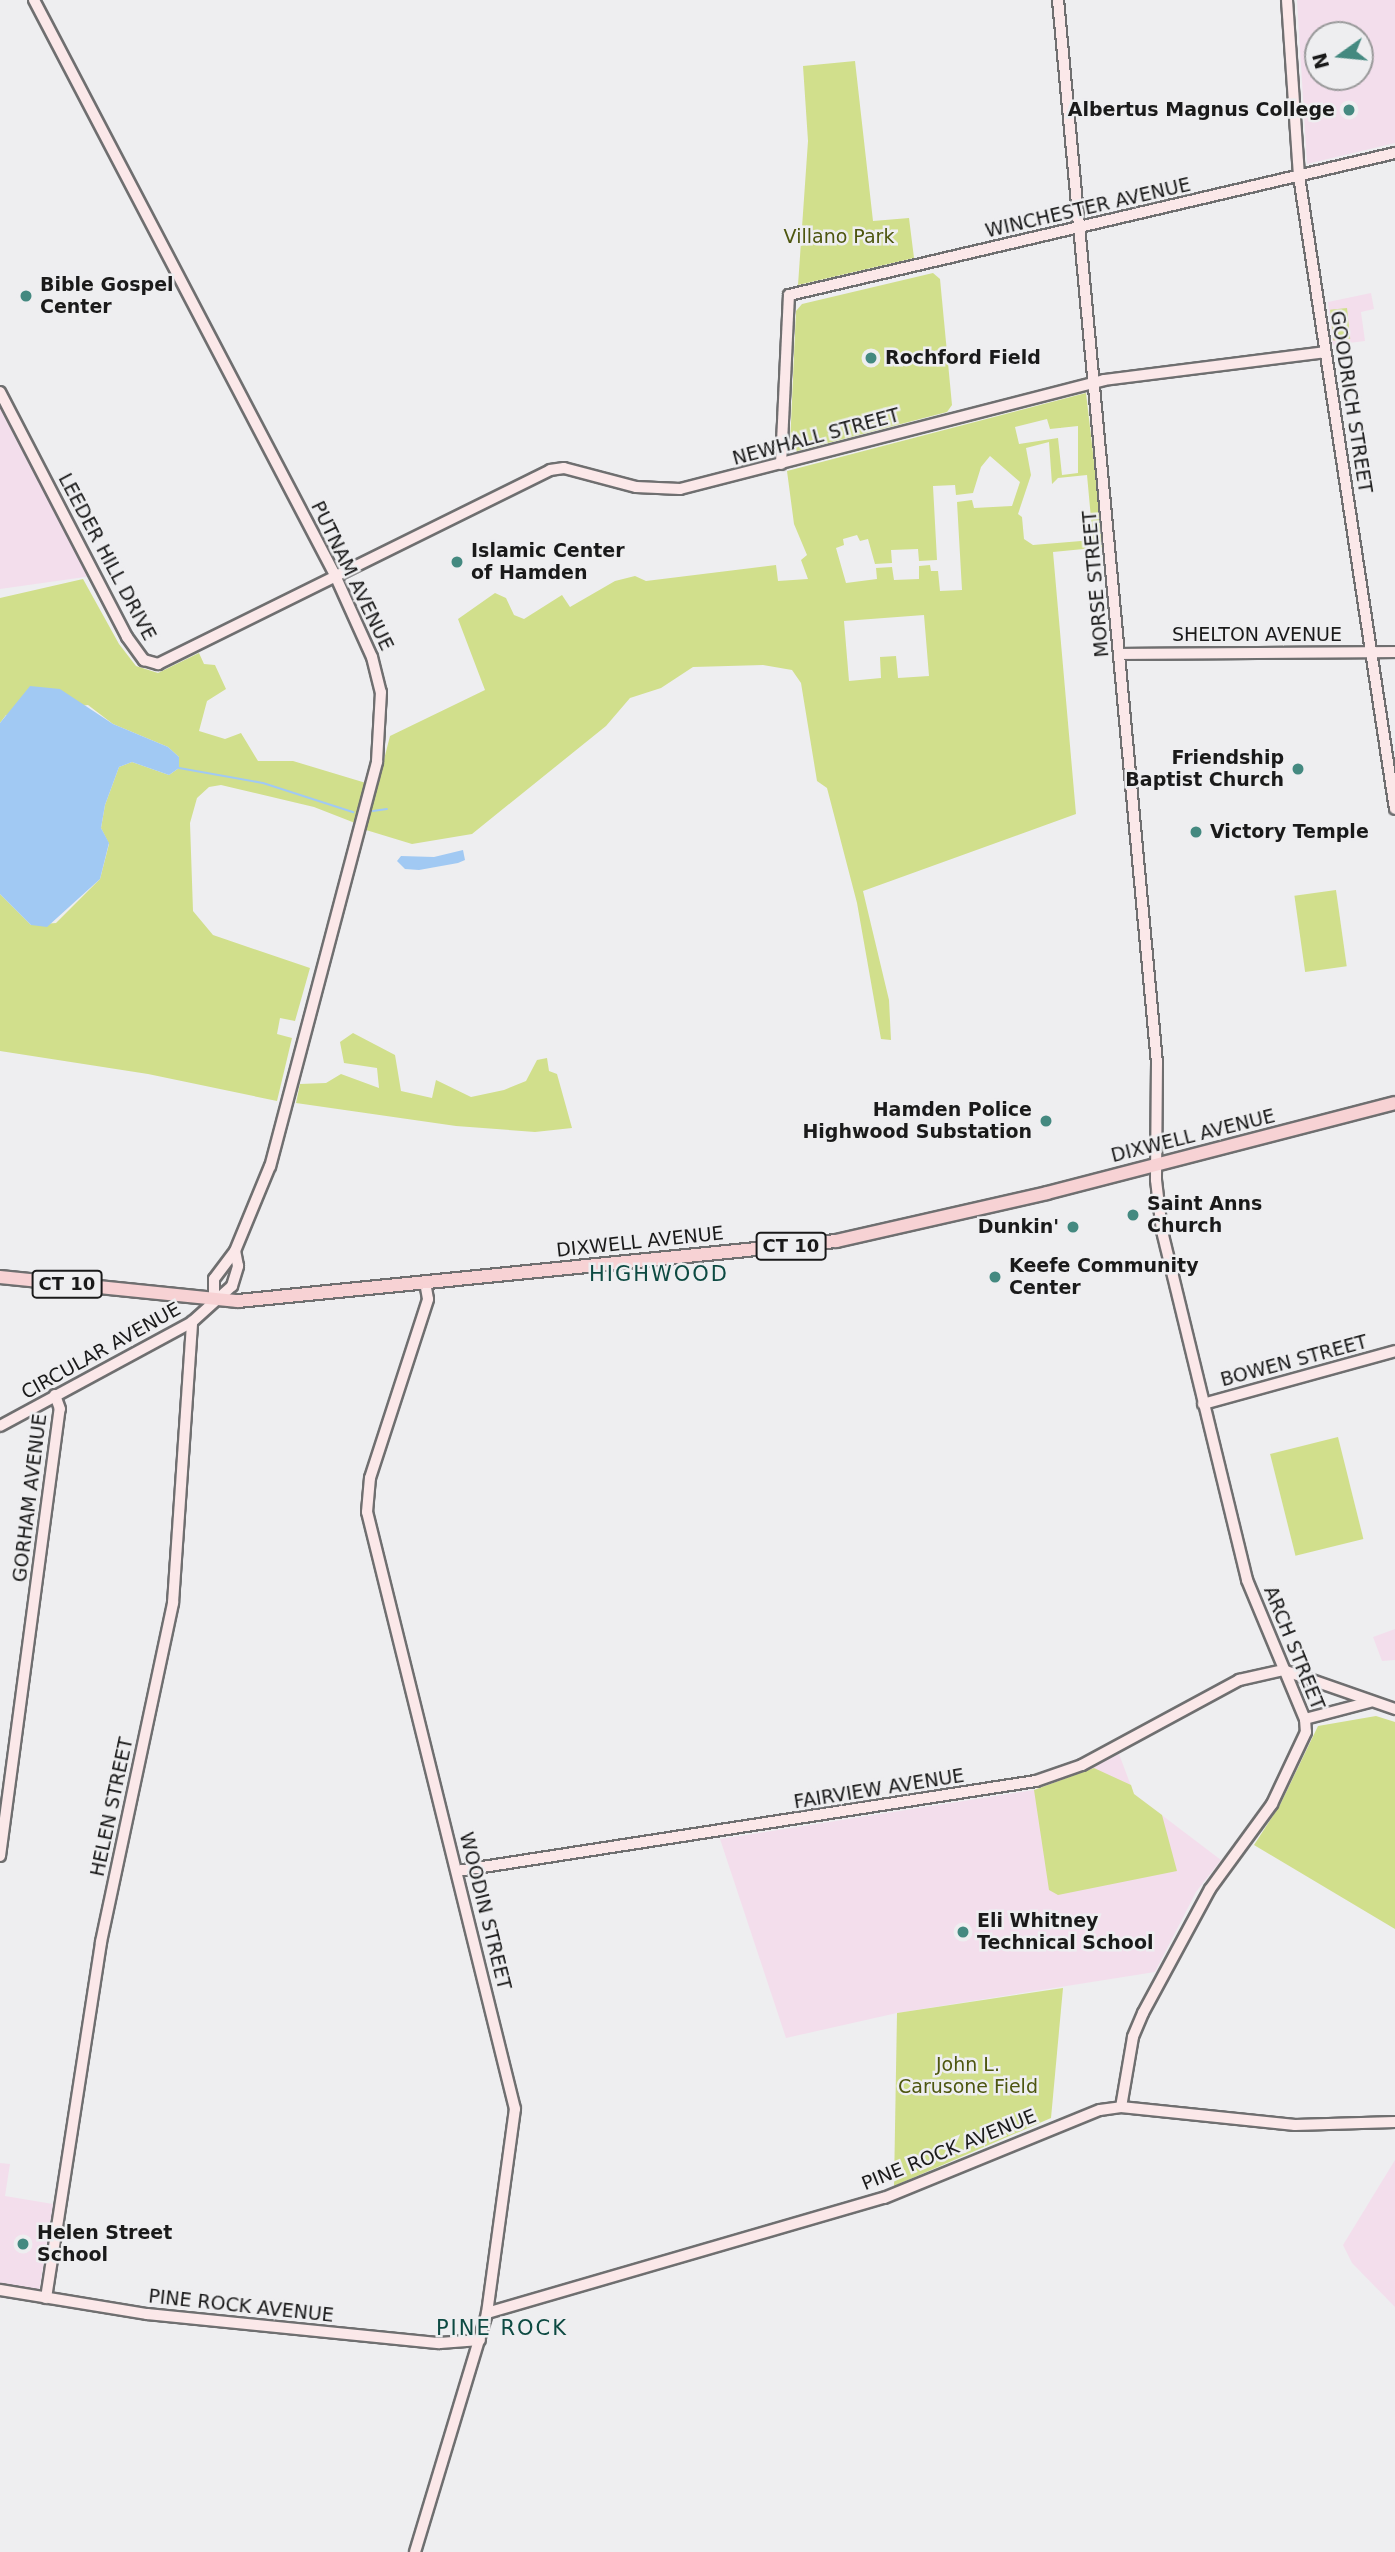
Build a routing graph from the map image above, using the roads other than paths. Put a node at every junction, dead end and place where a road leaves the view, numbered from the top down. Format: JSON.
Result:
{"nodes":[{"id":1,"x":34,"y":0,"type":"edge"},
{"id":2,"x":1058,"y":0,"type":"edge"},
{"id":3,"x":1287,"y":0,"type":"edge"},
{"id":4,"x":1395,"y":153,"type":"edge"},
{"id":5,"x":1299,"y":176,"type":"junction"},
{"id":6,"x":1080,"y":229,"type":"junction"},
{"id":7,"x":1325,"y":352,"type":"junction"},
{"id":8,"x":1094,"y":383,"type":"junction"},
{"id":9,"x":0,"y":392,"type":"edge"},
{"id":10,"x":781,"y":464,"type":"junction"},
{"id":11,"x":334,"y":573,"type":"junction"},
{"id":12,"x":1372,"y":652,"type":"junction"},
{"id":13,"x":1395,"y":652,"type":"edge"},
{"id":14,"x":1120,"y":653,"type":"junction"},
{"id":15,"x":1395,"y":809,"type":"edge"},
{"id":16,"x":1395,"y":1103,"type":"edge"},
{"id":17,"x":1157,"y":1164,"type":"junction"},
{"id":18,"x":234,"y":1251,"type":"junction"},
{"id":19,"x":0,"y":1277,"type":"edge"},
{"id":20,"x":425,"y":1282,"type":"junction"},
{"id":21,"x":214,"y":1301,"type":"junction"},
{"id":22,"x":192,"y":1322,"type":"junction"},
{"id":23,"x":1395,"y":1351,"type":"edge"},
{"id":24,"x":55,"y":1395,"type":"junction"},
{"id":25,"x":1203,"y":1404,"type":"junction"},
{"id":26,"x":0,"y":1426,"type":"edge"},
{"id":27,"x":1283,"y":1670,"type":"junction"},
{"id":28,"x":1370,"y":1702,"type":"junction"},
{"id":29,"x":1395,"y":1709,"type":"edge"},
{"id":30,"x":1306,"y":1719,"type":"junction"},
{"id":31,"x":0,"y":1856,"type":"edge"},
{"id":32,"x":457,"y":1871,"type":"junction"},
{"id":33,"x":1121,"y":2107,"type":"junction"},
{"id":34,"x":1395,"y":2122,"type":"edge"},
{"id":35,"x":0,"y":2290,"type":"edge"},
{"id":36,"x":46,"y":2298,"type":"junction"},
{"id":37,"x":487,"y":2313,"type":"junction"},
{"id":38,"x":480,"y":2340,"type":"junction"},
{"id":39,"x":415,"y":2552,"type":"edge"}],
"edges":[{"from":1,"to":11,"type":"street","name":"PUTNAM AVENUE"},
{"from":2,"to":6,"type":"street","name":"MORSE STREET"},
{"from":3,"to":5,"type":"street","name":"GOODRICH STREET"},
{"from":4,"to":5,"type":"street","name":"WINCHESTER AVENUE"},
{"from":5,"to":6,"type":"street","name":"WINCHESTER AVENUE"},
{"from":5,"to":7,"type":"street","name":"GOODRICH STREET"},
{"from":6,"to":8,"type":"street","name":"MORSE STREET"},
{"from":6,"to":10,"type":"street","name":"WINCHESTER AVENUE"},
{"from":7,"to":8,"type":"street","name":"NEWHALL STREET"},
{"from":7,"to":12,"type":"street","name":"GOODRICH STREET"},
{"from":8,"to":10,"type":"street","name":"NEWHALL STREET"},
{"from":8,"to":14,"type":"street","name":"MORSE STREET"},
{"from":9,"to":11,"type":"street","name":"LEEDER HILL DRIVE"},
{"from":10,"to":11,"type":"street","name":"NEWHALL STREET"},
{"from":11,"to":18,"type":"street","name":"PUTNAM AVENUE"},
{"from":12,"to":13,"type":"street","name":"SHELTON AVENUE"},
{"from":12,"to":14,"type":"street","name":"SHELTON AVENUE"},
{"from":12,"to":15,"type":"street","name":"GOODRICH STREET"},
{"from":14,"to":17,"type":"street","name":"MORSE STREET"},
{"from":16,"to":17,"type":"main road","name":"DIXWELL AVENUE"},
{"from":17,"to":20,"type":"main road","name":"DIXWELL AVENUE","number":"CT 10"},
{"from":17,"to":25,"type":"street","name":"ARCH STREET"},
{"from":18,"to":21,"type":"street","name":"PUTNAM AVENUE"},
{"from":18,"to":21,"type":"street","name":"PUTNAM AVENUE"},
{"from":19,"to":21,"type":"main road","name":"DIXWELL AVENUE","number":"CT 10"},
{"from":20,"to":21,"type":"main road","name":"DIXWELL AVENUE","number":"CT 10"},
{"from":20,"to":32,"type":"street","name":"WOODIN STREET"},
{"from":21,"to":22,"type":"street","name":"CIRCULAR AVENUE"},
{"from":22,"to":24,"type":"street","name":"CIRCULAR AVENUE"},
{"from":22,"to":36,"type":"street","name":"HELEN STREET"},
{"from":23,"to":25,"type":"street","name":"BOWEN STREET"},
{"from":24,"to":26,"type":"street","name":"CIRCULAR AVENUE"},
{"from":24,"to":31,"type":"street","name":"GORHAM AVENUE"},
{"from":25,"to":27,"type":"street","name":"ARCH STREET"},
{"from":27,"to":28,"type":"street"},
{"from":27,"to":30,"type":"street","name":"ARCH STREET"},
{"from":27,"to":32,"type":"street","name":"FAIRVIEW AVENUE"},
{"from":28,"to":29,"type":"street"},
{"from":28,"to":30,"type":"street"},
{"from":30,"to":33,"type":"street","name":"ARCH STREET"},
{"from":32,"to":37,"type":"street","name":"WOODIN STREET"},
{"from":33,"to":34,"type":"street","name":"PINE ROCK AVENUE"},
{"from":33,"to":37,"type":"street","name":"PINE ROCK AVENUE"},
{"from":35,"to":36,"type":"street","name":"PINE ROCK AVENUE"},
{"from":36,"to":38,"type":"street","name":"PINE ROCK AVENUE"},
{"from":37,"to":38,"type":"street","name":"WOODIN STREET"},
{"from":38,"to":39,"type":"street","name":"WOODIN STREET"}]}
